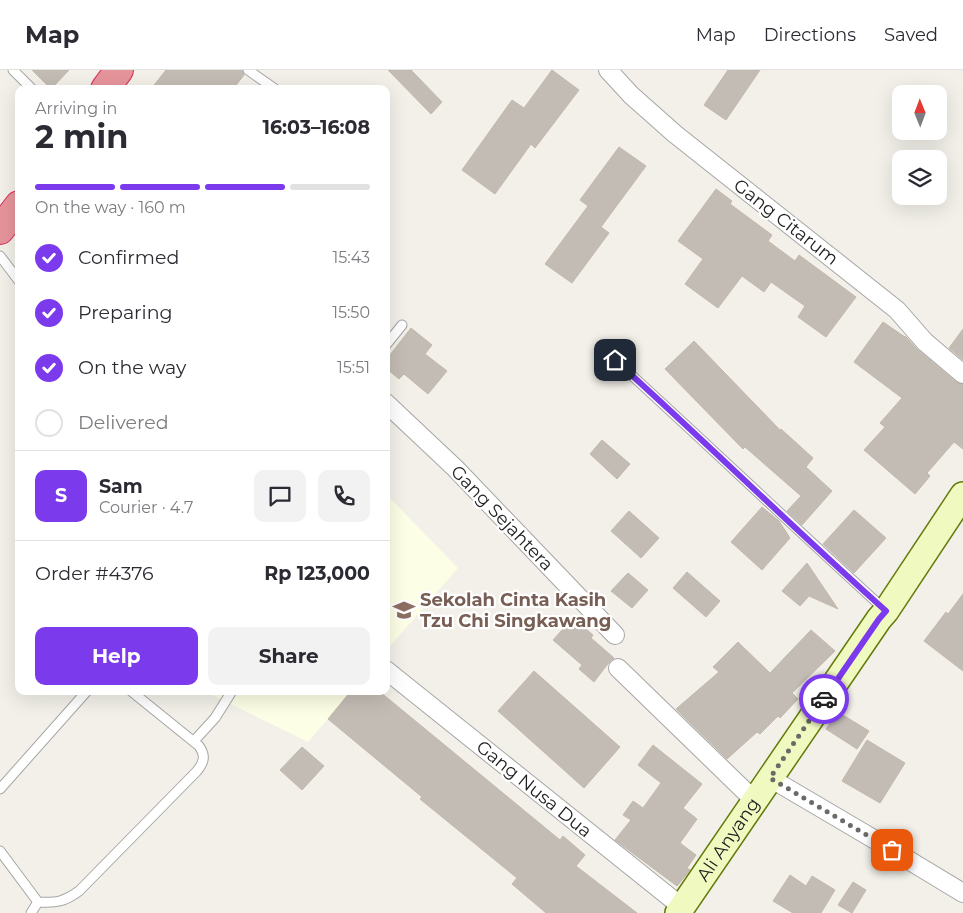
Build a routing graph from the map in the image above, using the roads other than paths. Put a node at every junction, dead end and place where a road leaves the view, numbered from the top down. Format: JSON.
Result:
{"nodes":[{"id":1,"x":13,"y":70,"type":"edge"},
{"id":2,"x":119,"y":70,"type":"edge"},
{"id":3,"x":248,"y":70,"type":"edge"},
{"id":4,"x":608,"y":70,"type":"edge"},
{"id":5,"x":28,"y":85,"type":"edge"},
{"id":6,"x":108,"y":85,"type":"edge"},
{"id":7,"x":269,"y":85,"type":"edge"},
{"id":8,"x":15,"y":210,"type":"edge"},
{"id":9,"x":0,"y":230,"type":"edge"},
{"id":10,"x":0,"y":256,"type":"edge"},
{"id":11,"x":15,"y":275,"type":"edge"},
{"id":12,"x":402,"y":325,"type":"dead end"},
{"id":13,"x":390,"y":340,"type":"edge"},
{"id":14,"x":615,"y":360,"type":"dead end"},
{"id":15,"x":963,"y":374,"type":"edge"},
{"id":16,"x":390,"y":407,"type":"edge"},
{"id":17,"x":963,"y":495,"type":"edge"},
{"id":18,"x":886,"y":611,"type":"junction"},
{"id":19,"x":615,"y":635,"type":"dead end"},
{"id":20,"x":618,"y":668,"type":"dead end"},
{"id":21,"x":390,"y":673,"type":"edge"},
{"id":22,"x":83,"y":695,"type":"edge"},
{"id":23,"x":135,"y":695,"type":"edge"},
{"id":24,"x":229,"y":695,"type":"edge"},
{"id":25,"x":194,"y":741,"type":"junction"},
{"id":26,"x":770,"y":778,"type":"junction"},
{"id":27,"x":0,"y":789,"type":"edge"},
{"id":28,"x":755,"y":801,"type":"junction"},
{"id":29,"x":0,"y":851,"type":"edge"},
{"id":30,"x":963,"y":893,"type":"edge"},
{"id":31,"x":38,"y":902,"type":"junction"},
{"id":32,"x":680,"y":910,"type":"edge"},
{"id":33,"x":31,"y":913,"type":"edge"}],
"edges":[{"from":1,"to":5,"type":"lane"},
{"from":2,"to":6,"type":"highway"},
{"from":3,"to":7,"type":"lane"},
{"from":4,"to":15,"type":"street","name":"Gang Citarum"},
{"from":8,"to":9,"type":"highway"},
{"from":10,"to":11,"type":"lane"},
{"from":12,"to":13,"type":"lane"},
{"from":14,"to":18,"type":"lane"},
{"from":16,"to":19,"type":"street","name":"Gang Sejahtera"},
{"from":17,"to":18,"type":"street","name":"Ali Anyang"},
{"from":18,"to":26,"type":"street","name":"Ali Anyang"},
{"from":20,"to":28,"type":"street"},
{"from":21,"to":32,"type":"street","name":"Gang Nusa Dua"},
{"from":22,"to":27,"type":"lane"},
{"from":23,"to":25,"type":"lane"},
{"from":24,"to":25,"type":"lane"},
{"from":25,"to":31,"type":"lane"},
{"from":26,"to":28,"type":"street","name":"Ali Anyang"},
{"from":26,"to":30,"type":"street"},
{"from":28,"to":32,"type":"street","name":"Ali Anyang"},
{"from":29,"to":31,"type":"lane"},
{"from":31,"to":33,"type":"lane"}]}
